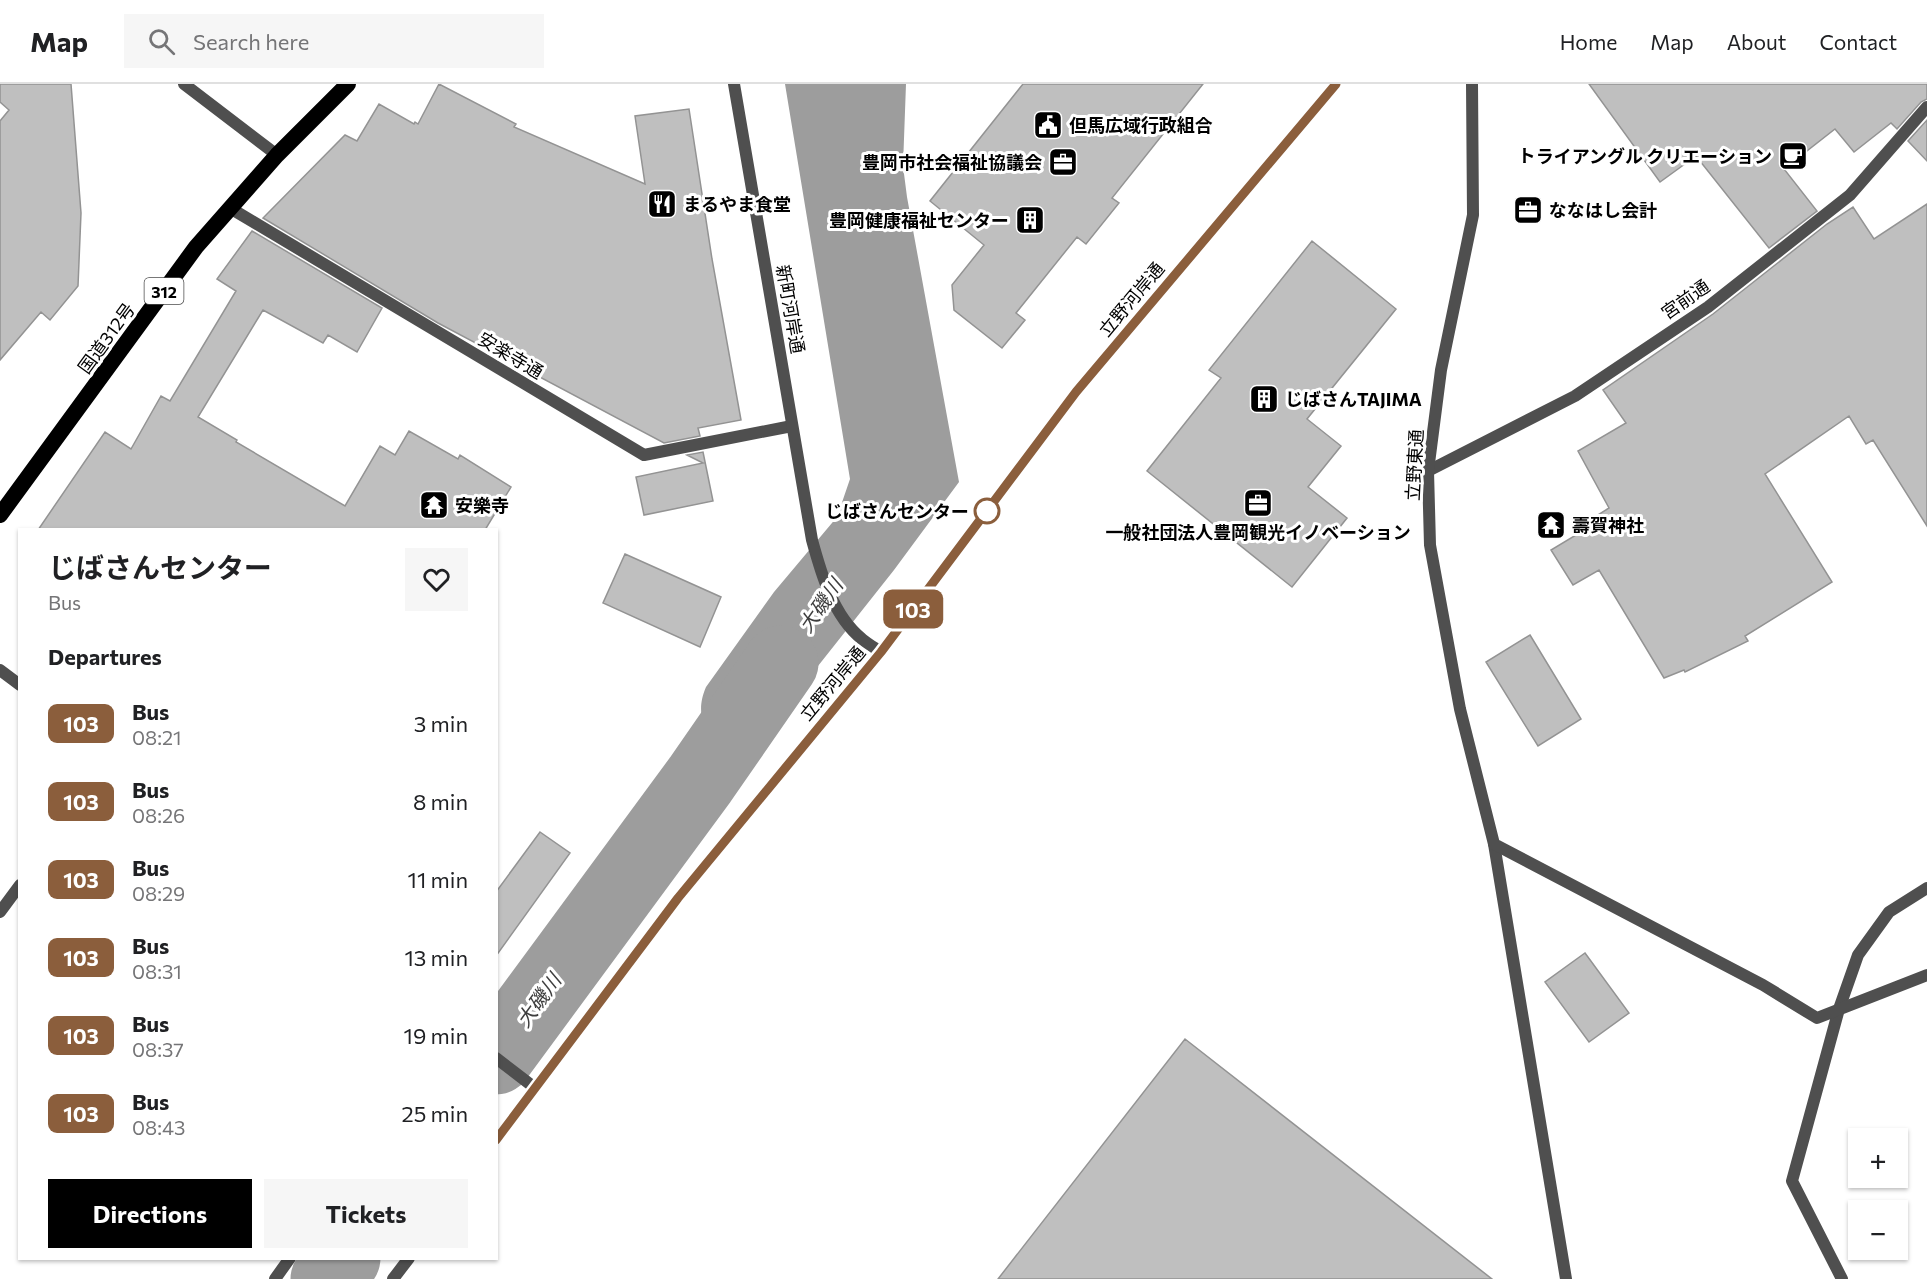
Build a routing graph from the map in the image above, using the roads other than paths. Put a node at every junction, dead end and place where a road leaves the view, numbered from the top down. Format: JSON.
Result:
{"nodes":[{"id":1,"x":184,"y":84,"type":"edge"},
{"id":2,"x":348,"y":84,"type":"edge"},
{"id":3,"x":734,"y":84,"type":"edge"},
{"id":4,"x":1336,"y":84,"type":"edge"},
{"id":5,"x":1472,"y":84,"type":"edge"},
{"id":6,"x":1927,"y":107,"type":"edge"},
{"id":7,"x":277,"y":155,"type":"junction"},
{"id":8,"x":230,"y":208,"type":"junction"},
{"id":9,"x":792,"y":426,"type":"junction"},
{"id":10,"x":1428,"y":471,"type":"junction"},
{"id":11,"x":0,"y":515,"type":"edge"},
{"id":12,"x":881,"y":652,"type":"junction"},
{"id":13,"x":0,"y":670,"type":"edge"},
{"id":14,"x":18,"y":684,"type":"edge"},
{"id":15,"x":1494,"y":844,"type":"junction"},
{"id":16,"x":18,"y":888,"type":"edge"},
{"id":17,"x":1927,"y":888,"type":"edge"},
{"id":18,"x":0,"y":912,"type":"edge"},
{"id":19,"x":1927,"y":975,"type":"edge"},
{"id":20,"x":1839,"y":1009,"type":"junction"},
{"id":21,"x":498,"y":1059,"type":"edge"},
{"id":22,"x":535,"y":1088,"type":"junction"},
{"id":23,"x":498,"y":1137,"type":"edge"},
{"id":24,"x":289,"y":1260,"type":"edge"},
{"id":25,"x":407,"y":1260,"type":"edge"},
{"id":26,"x":275,"y":1279,"type":"edge"},
{"id":27,"x":393,"y":1279,"type":"edge"},
{"id":28,"x":1566,"y":1279,"type":"edge"},
{"id":29,"x":1842,"y":1279,"type":"edge"}],
"edges":[{"from":1,"to":7,"type":"street"},
{"from":2,"to":7,"type":"highway","name":"国道312号","number":"312"},
{"from":3,"to":9,"type":"street","name":"新町河岸通"},
{"from":4,"to":12,"type":"street","name":"立野河岸通"},
{"from":5,"to":10,"type":"street","name":"立野東通"},
{"from":6,"to":10,"type":"street","name":"宮前通"},
{"from":7,"to":8,"type":"highway","name":"国道312号","number":"312"},
{"from":8,"to":9,"type":"street","name":"安楽寺通"},
{"from":8,"to":11,"type":"highway","name":"国道312号","number":"312"},
{"from":9,"to":12,"type":"street","name":"新町河岸通"},
{"from":10,"to":15,"type":"street","name":"立野東通"},
{"from":12,"to":22,"type":"street","name":"立野河岸通"},
{"from":13,"to":14,"type":"street"},
{"from":15,"to":20,"type":"street"},
{"from":15,"to":28,"type":"street","name":"立野東通"},
{"from":16,"to":18,"type":"street"},
{"from":17,"to":20,"type":"street"},
{"from":19,"to":20,"type":"street"},
{"from":20,"to":29,"type":"street"},
{"from":21,"to":22,"type":"street"},
{"from":22,"to":23,"type":"street","name":"立野河岸通"},
{"from":24,"to":26,"type":"street"},
{"from":25,"to":27,"type":"street"}]}
